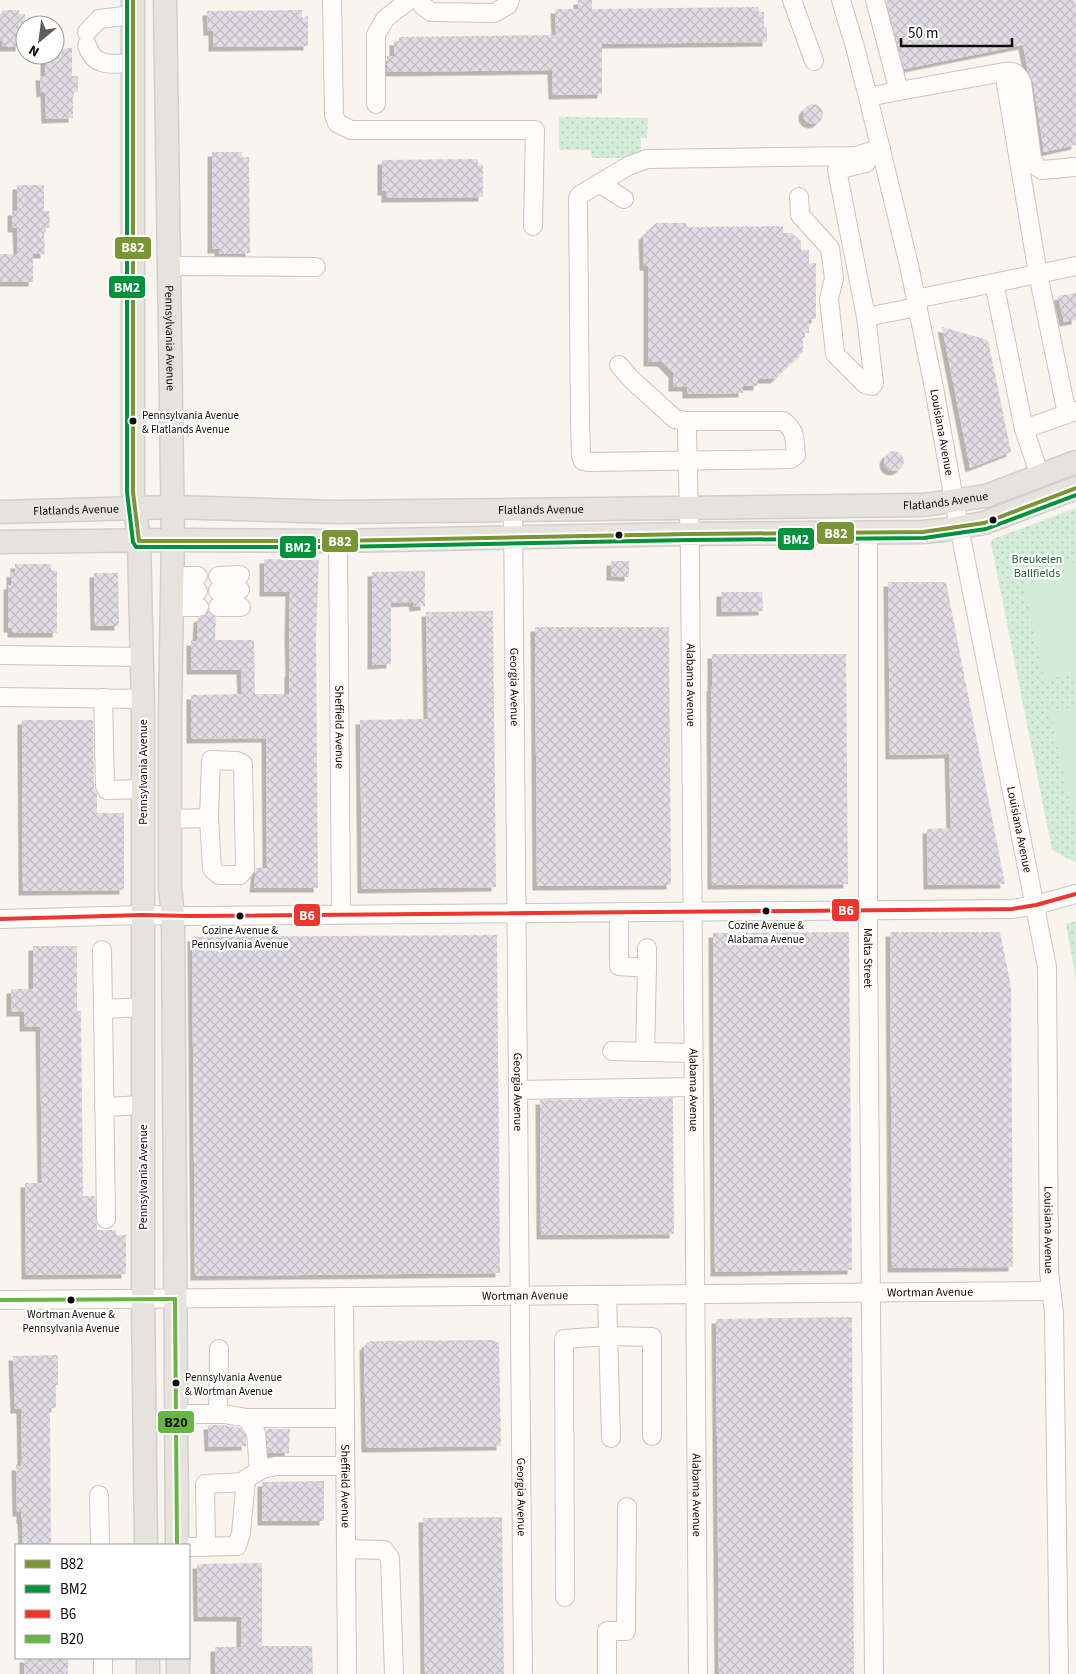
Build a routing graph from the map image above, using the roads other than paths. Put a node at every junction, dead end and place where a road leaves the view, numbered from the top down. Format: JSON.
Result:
{"nodes":[{"id":1,"x":165,"y":0,"type":"edge"},
{"id":2,"x":332,"y":0,"type":"edge"},
{"id":3,"x":409,"y":0,"type":"edge"},
{"id":4,"x":419,"y":0,"type":"edge"},
{"id":5,"x":510,"y":0,"type":"edge"},
{"id":6,"x":792,"y":0,"type":"edge"},
{"id":7,"x":841,"y":0,"type":"edge"},
{"id":8,"x":875,"y":0,"type":"edge"},
{"id":9,"x":133,"y":7,"type":"edge"},
{"id":10,"x":814,"y":61,"type":"dead end"},
{"id":11,"x":132,"y":63,"type":"junction"},
{"id":12,"x":1004,"y":72,"type":"junction"},
{"id":13,"x":899,"y":91,"type":"junction"},
{"id":14,"x":868,"y":97,"type":"junction"},
{"id":15,"x":376,"y":104,"type":"dead end"},
{"id":16,"x":883,"y":154,"type":"junction"},
{"id":17,"x":1076,"y":167,"type":"edge"},
{"id":18,"x":599,"y":183,"type":"junction"},
{"id":19,"x":799,"y":197,"type":"dead end"},
{"id":20,"x":624,"y":199,"type":"dead end"},
{"id":21,"x":533,"y":226,"type":"dead end"},
{"id":22,"x":169,"y":266,"type":"junction"},
{"id":23,"x":1076,"y":266,"type":"edge"},
{"id":24,"x":316,"y":267,"type":"dead end"},
{"id":25,"x":1038,"y":274,"type":"junction"},
{"id":26,"x":994,"y":283,"type":"junction"},
{"id":27,"x":917,"y":303,"type":"junction"},
{"id":28,"x":866,"y":317,"type":"junction"},
{"id":29,"x":619,"y":365,"type":"dead end"},
{"id":30,"x":1071,"y":412,"type":"edge"},
{"id":31,"x":1024,"y":429,"type":"junction"},
{"id":32,"x":687,"y":430,"type":"dead end"},
{"id":33,"x":688,"y":460,"type":"junction"},
{"id":34,"x":1076,"y":462,"type":"edge"},
{"id":35,"x":1040,"y":476,"type":"junction"},
{"id":36,"x":1076,"y":488,"type":"edge"},
{"id":37,"x":954,"y":501,"type":"junction"},
{"id":38,"x":172,"y":507,"type":"junction"},
{"id":39,"x":690,"y":507,"type":"junction"},
{"id":40,"x":135,"y":508,"type":"junction"},
{"id":41,"x":513,"y":511,"type":"junction"},
{"id":42,"x":0,"y":512,"type":"edge"},
{"id":43,"x":959,"y":527,"type":"junction"},
{"id":44,"x":868,"y":533,"type":"junction"},
{"id":45,"x":690,"y":534,"type":"junction"},
{"id":46,"x":513,"y":539,"type":"junction"},
{"id":47,"x":139,"y":540,"type":"junction"},
{"id":48,"x":173,"y":540,"type":"junction"},
{"id":49,"x":338,"y":541,"type":"junction"},
{"id":50,"x":0,"y":542,"type":"edge"},
{"id":51,"x":218,"y":591,"type":"joint"},
{"id":52,"x":172,"y":592,"type":"junction"},
{"id":53,"x":0,"y":655,"type":"edge"},
{"id":54,"x":142,"y":657,"type":"junction"},
{"id":55,"x":0,"y":697,"type":"edge"},
{"id":56,"x":103,"y":698,"type":"junction"},
{"id":57,"x":143,"y":699,"type":"junction"},
{"id":58,"x":143,"y":789,"type":"junction"},
{"id":59,"x":209,"y":818,"type":"junction"},
{"id":60,"x":170,"y":819,"type":"junction"},
{"id":61,"x":1076,"y":894,"type":"edge"},
{"id":62,"x":1036,"y":905,"type":"junction"},
{"id":63,"x":868,"y":911,"type":"junction"},
{"id":64,"x":619,"y":912,"type":"junction"},
{"id":65,"x":693,"y":912,"type":"junction"},
{"id":66,"x":516,"y":913,"type":"junction"},
{"id":67,"x":341,"y":914,"type":"junction"},
{"id":68,"x":142,"y":915,"type":"junction"},
{"id":69,"x":173,"y":916,"type":"junction"},
{"id":70,"x":0,"y":919,"type":"edge"},
{"id":71,"x":647,"y":948,"type":"dead end"},
{"id":72,"x":102,"y":950,"type":"dead end"},
{"id":73,"x":648,"y":968,"type":"junction"},
{"id":74,"x":143,"y":1007,"type":"junction"},
{"id":75,"x":103,"y":1009,"type":"junction"},
{"id":76,"x":612,"y":1051,"type":"dead end"},
{"id":77,"x":645,"y":1052,"type":"junction"},
{"id":78,"x":694,"y":1052,"type":"junction"},
{"id":79,"x":694,"y":1087,"type":"junction"},
{"id":80,"x":518,"y":1090,"type":"junction"},
{"id":81,"x":143,"y":1105,"type":"junction"},
{"id":82,"x":104,"y":1107,"type":"junction"},
{"id":83,"x":106,"y":1219,"type":"dead end"},
{"id":84,"x":1051,"y":1291,"type":"junction"},
{"id":85,"x":695,"y":1294,"type":"junction"},
{"id":86,"x":870,"y":1294,"type":"junction"},
{"id":87,"x":607,"y":1295,"type":"junction"},
{"id":88,"x":519,"y":1296,"type":"junction"},
{"id":89,"x":344,"y":1298,"type":"junction"},
{"id":90,"x":143,"y":1299,"type":"junction"},
{"id":91,"x":175,"y":1299,"type":"junction"},
{"id":92,"x":0,"y":1300,"type":"edge"},
{"id":93,"x":608,"y":1336,"type":"junction"},
{"id":94,"x":219,"y":1349,"type":"dead end"},
{"id":95,"x":176,"y":1414,"type":"junction"},
{"id":96,"x":218,"y":1414,"type":"junction"},
{"id":97,"x":247,"y":1418,"type":"junction"},
{"id":98,"x":345,"y":1418,"type":"junction"},
{"id":99,"x":652,"y":1436,"type":"dead end"},
{"id":100,"x":611,"y":1438,"type":"dead end"},
{"id":101,"x":345,"y":1466,"type":"junction"},
{"id":102,"x":259,"y":1471,"type":"junction"},
{"id":103,"x":246,"y":1482,"type":"junction"},
{"id":104,"x":99,"y":1495,"type":"dead end"},
{"id":105,"x":627,"y":1507,"type":"dead end"},
{"id":106,"x":100,"y":1544,"type":"edge"},
{"id":107,"x":146,"y":1544,"type":"edge"},
{"id":108,"x":177,"y":1544,"type":"edge"},
{"id":109,"x":197,"y":1547,"type":"edge"},
{"id":110,"x":346,"y":1549,"type":"junction"},
{"id":111,"x":565,"y":1597,"type":"dead end"},
{"id":112,"x":103,"y":1659,"type":"edge"},
{"id":113,"x":148,"y":1659,"type":"edge"},
{"id":114,"x":178,"y":1659,"type":"edge"},
{"id":115,"x":103,"y":1674,"type":"edge"},
{"id":116,"x":148,"y":1674,"type":"edge"},
{"id":117,"x":178,"y":1674,"type":"edge"},
{"id":118,"x":347,"y":1674,"type":"edge"},
{"id":119,"x":394,"y":1674,"type":"edge"},
{"id":120,"x":523,"y":1674,"type":"edge"},
{"id":121,"x":607,"y":1674,"type":"edge"},
{"id":122,"x":698,"y":1674,"type":"edge"},
{"id":123,"x":874,"y":1674,"type":"edge"},
{"id":124,"x":1059,"y":1674,"type":"edge"}],
"edges":[{"from":1,"to":22,"type":"main road","name":"Pennsylvania Avenue"},
{"from":2,"to":21,"type":"street"},
{"from":3,"to":15,"type":"street"},
{"from":4,"to":5,"type":"street"},
{"from":6,"to":10,"type":"street"},
{"from":7,"to":14,"type":"street","name":"Louisiana Avenue"},
{"from":8,"to":13,"type":"street"},
{"from":9,"to":11,"type":"main road","name":"Pennsylvania Avenue"},
{"from":9,"to":11,"type":"street"},
{"from":11,"to":40,"type":"main road","name":"Pennsylvania Avenue"},
{"from":12,"to":13,"type":"street"},
{"from":12,"to":17,"type":"street"},
{"from":12,"to":25,"type":"street"},
{"from":13,"to":14,"type":"street"},
{"from":14,"to":16,"type":"street","name":"Louisiana Avenue"},
{"from":16,"to":18,"type":"street"},
{"from":16,"to":27,"type":"street","name":"Louisiana Avenue"},
{"from":16,"to":28,"type":"street"},
{"from":18,"to":20,"type":"street"},
{"from":18,"to":33,"type":"street"},
{"from":19,"to":28,"type":"street"},
{"from":22,"to":24,"type":"street"},
{"from":22,"to":38,"type":"main road","name":"Pennsylvania Avenue"},
{"from":23,"to":25,"type":"street"},
{"from":25,"to":26,"type":"street"},
{"from":25,"to":30,"type":"street"},
{"from":26,"to":27,"type":"street"},
{"from":26,"to":31,"type":"street"},
{"from":27,"to":28,"type":"street"},
{"from":27,"to":37,"type":"street","name":"Louisiana Avenue"},
{"from":29,"to":33,"type":"street"},
{"from":30,"to":31,"type":"street"},
{"from":31,"to":35,"type":"street"},
{"from":32,"to":33,"type":"street","name":"Alabama Avenue"},
{"from":33,"to":39,"type":"street","name":"Alabama Avenue"},
{"from":34,"to":35,"type":"main road","name":"Flatlands Avenue"},
{"from":35,"to":37,"type":"main road","name":"Flatlands Avenue"},
{"from":36,"to":43,"type":"main road","name":"Flatlands Avenue"},
{"from":37,"to":39,"type":"main road","name":"Flatlands Avenue"},
{"from":37,"to":43,"type":"street","name":"Louisiana Avenue"},
{"from":38,"to":40,"type":"main road","name":"Flatlands Avenue"},
{"from":38,"to":41,"type":"main road","name":"Flatlands Avenue"},
{"from":38,"to":48,"type":"main road","name":"Pennsylvania Avenue"},
{"from":39,"to":41,"type":"main road","name":"Flatlands Avenue"},
{"from":39,"to":45,"type":"street","name":"Alabama Avenue"},
{"from":40,"to":42,"type":"main road","name":"Flatlands Avenue"},
{"from":40,"to":47,"type":"main road","name":"Pennsylvania Avenue"},
{"from":41,"to":46,"type":"street","name":"Georgia Avenue"},
{"from":43,"to":44,"type":"main road","name":"Flatlands Avenue"},
{"from":43,"to":62,"type":"street","name":"Louisiana Avenue"},
{"from":44,"to":45,"type":"main road","name":"Flatlands Avenue"},
{"from":44,"to":63,"type":"street","name":"Malta Street"},
{"from":45,"to":46,"type":"main road","name":"Flatlands Avenue"},
{"from":45,"to":65,"type":"street","name":"Alabama Avenue"},
{"from":46,"to":49,"type":"main road","name":"Flatlands Avenue"},
{"from":46,"to":66,"type":"street","name":"Georgia Avenue"},
{"from":47,"to":48,"type":"main road","name":"Flatlands Avenue"},
{"from":47,"to":50,"type":"main road","name":"Flatlands Avenue"},
{"from":47,"to":54,"type":"main road","name":"Pennsylvania Avenue"},
{"from":48,"to":49,"type":"main road","name":"Flatlands Avenue"},
{"from":48,"to":52,"type":"main road","name":"Pennsylvania Avenue"},
{"from":49,"to":67,"type":"street","name":"Sheffield Avenue"},
{"from":51,"to":51,"type":"street"},
{"from":52,"to":52,"type":"street"},
{"from":52,"to":60,"type":"main road","name":"Pennsylvania Avenue"},
{"from":53,"to":54,"type":"street"},
{"from":54,"to":57,"type":"main road","name":"Pennsylvania Avenue"},
{"from":55,"to":56,"type":"street"},
{"from":56,"to":57,"type":"street"},
{"from":56,"to":58,"type":"street"},
{"from":57,"to":58,"type":"main road","name":"Pennsylvania Avenue"},
{"from":58,"to":68,"type":"main road","name":"Pennsylvania Avenue"},
{"from":59,"to":59,"type":"street"},
{"from":59,"to":60,"type":"street"},
{"from":60,"to":69,"type":"main road","name":"Pennsylvania Avenue"},
{"from":61,"to":62,"type":"street"},
{"from":62,"to":63,"type":"street"},
{"from":62,"to":84,"type":"street","name":"Louisiana Avenue"},
{"from":63,"to":65,"type":"street"},
{"from":63,"to":86,"type":"street","name":"Malta Street"},
{"from":64,"to":65,"type":"street"},
{"from":64,"to":66,"type":"street"},
{"from":64,"to":73,"type":"street"},
{"from":65,"to":78,"type":"street","name":"Alabama Avenue"},
{"from":66,"to":67,"type":"street"},
{"from":66,"to":80,"type":"street","name":"Georgia Avenue"},
{"from":67,"to":69,"type":"street"},
{"from":68,"to":69,"type":"street"},
{"from":68,"to":70,"type":"street"},
{"from":68,"to":74,"type":"main road","name":"Pennsylvania Avenue"},
{"from":69,"to":91,"type":"main road","name":"Pennsylvania Avenue"},
{"from":71,"to":73,"type":"street"},
{"from":72,"to":75,"type":"street"},
{"from":73,"to":77,"type":"street"},
{"from":74,"to":75,"type":"street"},
{"from":74,"to":81,"type":"main road","name":"Pennsylvania Avenue"},
{"from":75,"to":82,"type":"street"},
{"from":76,"to":77,"type":"street"},
{"from":77,"to":78,"type":"street"},
{"from":78,"to":79,"type":"street","name":"Alabama Avenue"},
{"from":79,"to":80,"type":"street"},
{"from":79,"to":85,"type":"street","name":"Alabama Avenue"},
{"from":80,"to":88,"type":"street","name":"Georgia Avenue"},
{"from":81,"to":82,"type":"street"},
{"from":81,"to":90,"type":"main road","name":"Pennsylvania Avenue"},
{"from":82,"to":83,"type":"street"},
{"from":84,"to":86,"type":"street","name":"Wortman Avenue"},
{"from":84,"to":124,"type":"street","name":"Louisiana Avenue"},
{"from":85,"to":86,"type":"street","name":"Wortman Avenue"},
{"from":85,"to":87,"type":"street","name":"Wortman Avenue"},
{"from":85,"to":122,"type":"street","name":"Alabama Avenue"},
{"from":86,"to":123,"type":"street","name":"Malta Street"},
{"from":87,"to":88,"type":"street","name":"Wortman Avenue"},
{"from":87,"to":93,"type":"street"},
{"from":88,"to":89,"type":"street","name":"Wortman Avenue"},
{"from":88,"to":120,"type":"street","name":"Georgia Avenue"},
{"from":89,"to":91,"type":"street","name":"Wortman Avenue"},
{"from":89,"to":98,"type":"street","name":"Sheffield Avenue"},
{"from":90,"to":91,"type":"street","name":"Wortman Avenue"},
{"from":90,"to":92,"type":"street","name":"Wortman Avenue"},
{"from":90,"to":107,"type":"main road","name":"Pennsylvania Avenue"},
{"from":91,"to":95,"type":"main road","name":"Pennsylvania Avenue"},
{"from":93,"to":99,"type":"street"},
{"from":93,"to":100,"type":"street"},
{"from":93,"to":111,"type":"street"},
{"from":94,"to":96,"type":"street"},
{"from":95,"to":96,"type":"street"},
{"from":95,"to":108,"type":"main road","name":"Pennsylvania Avenue"},
{"from":96,"to":97,"type":"street"},
{"from":97,"to":98,"type":"street"},
{"from":97,"to":102,"type":"street"},
{"from":98,"to":101,"type":"street","name":"Sheffield Avenue"},
{"from":101,"to":102,"type":"street"},
{"from":101,"to":110,"type":"street","name":"Sheffield Avenue"},
{"from":102,"to":103,"type":"street"},
{"from":103,"to":109,"type":"street"},
{"from":103,"to":109,"type":"street"},
{"from":104,"to":106,"type":"street"},
{"from":105,"to":121,"type":"street"},
{"from":110,"to":118,"type":"street","name":"Sheffield Avenue"},
{"from":110,"to":119,"type":"street"},
{"from":112,"to":115,"type":"street"},
{"from":113,"to":116,"type":"main road"},
{"from":114,"to":117,"type":"main road"}]}
